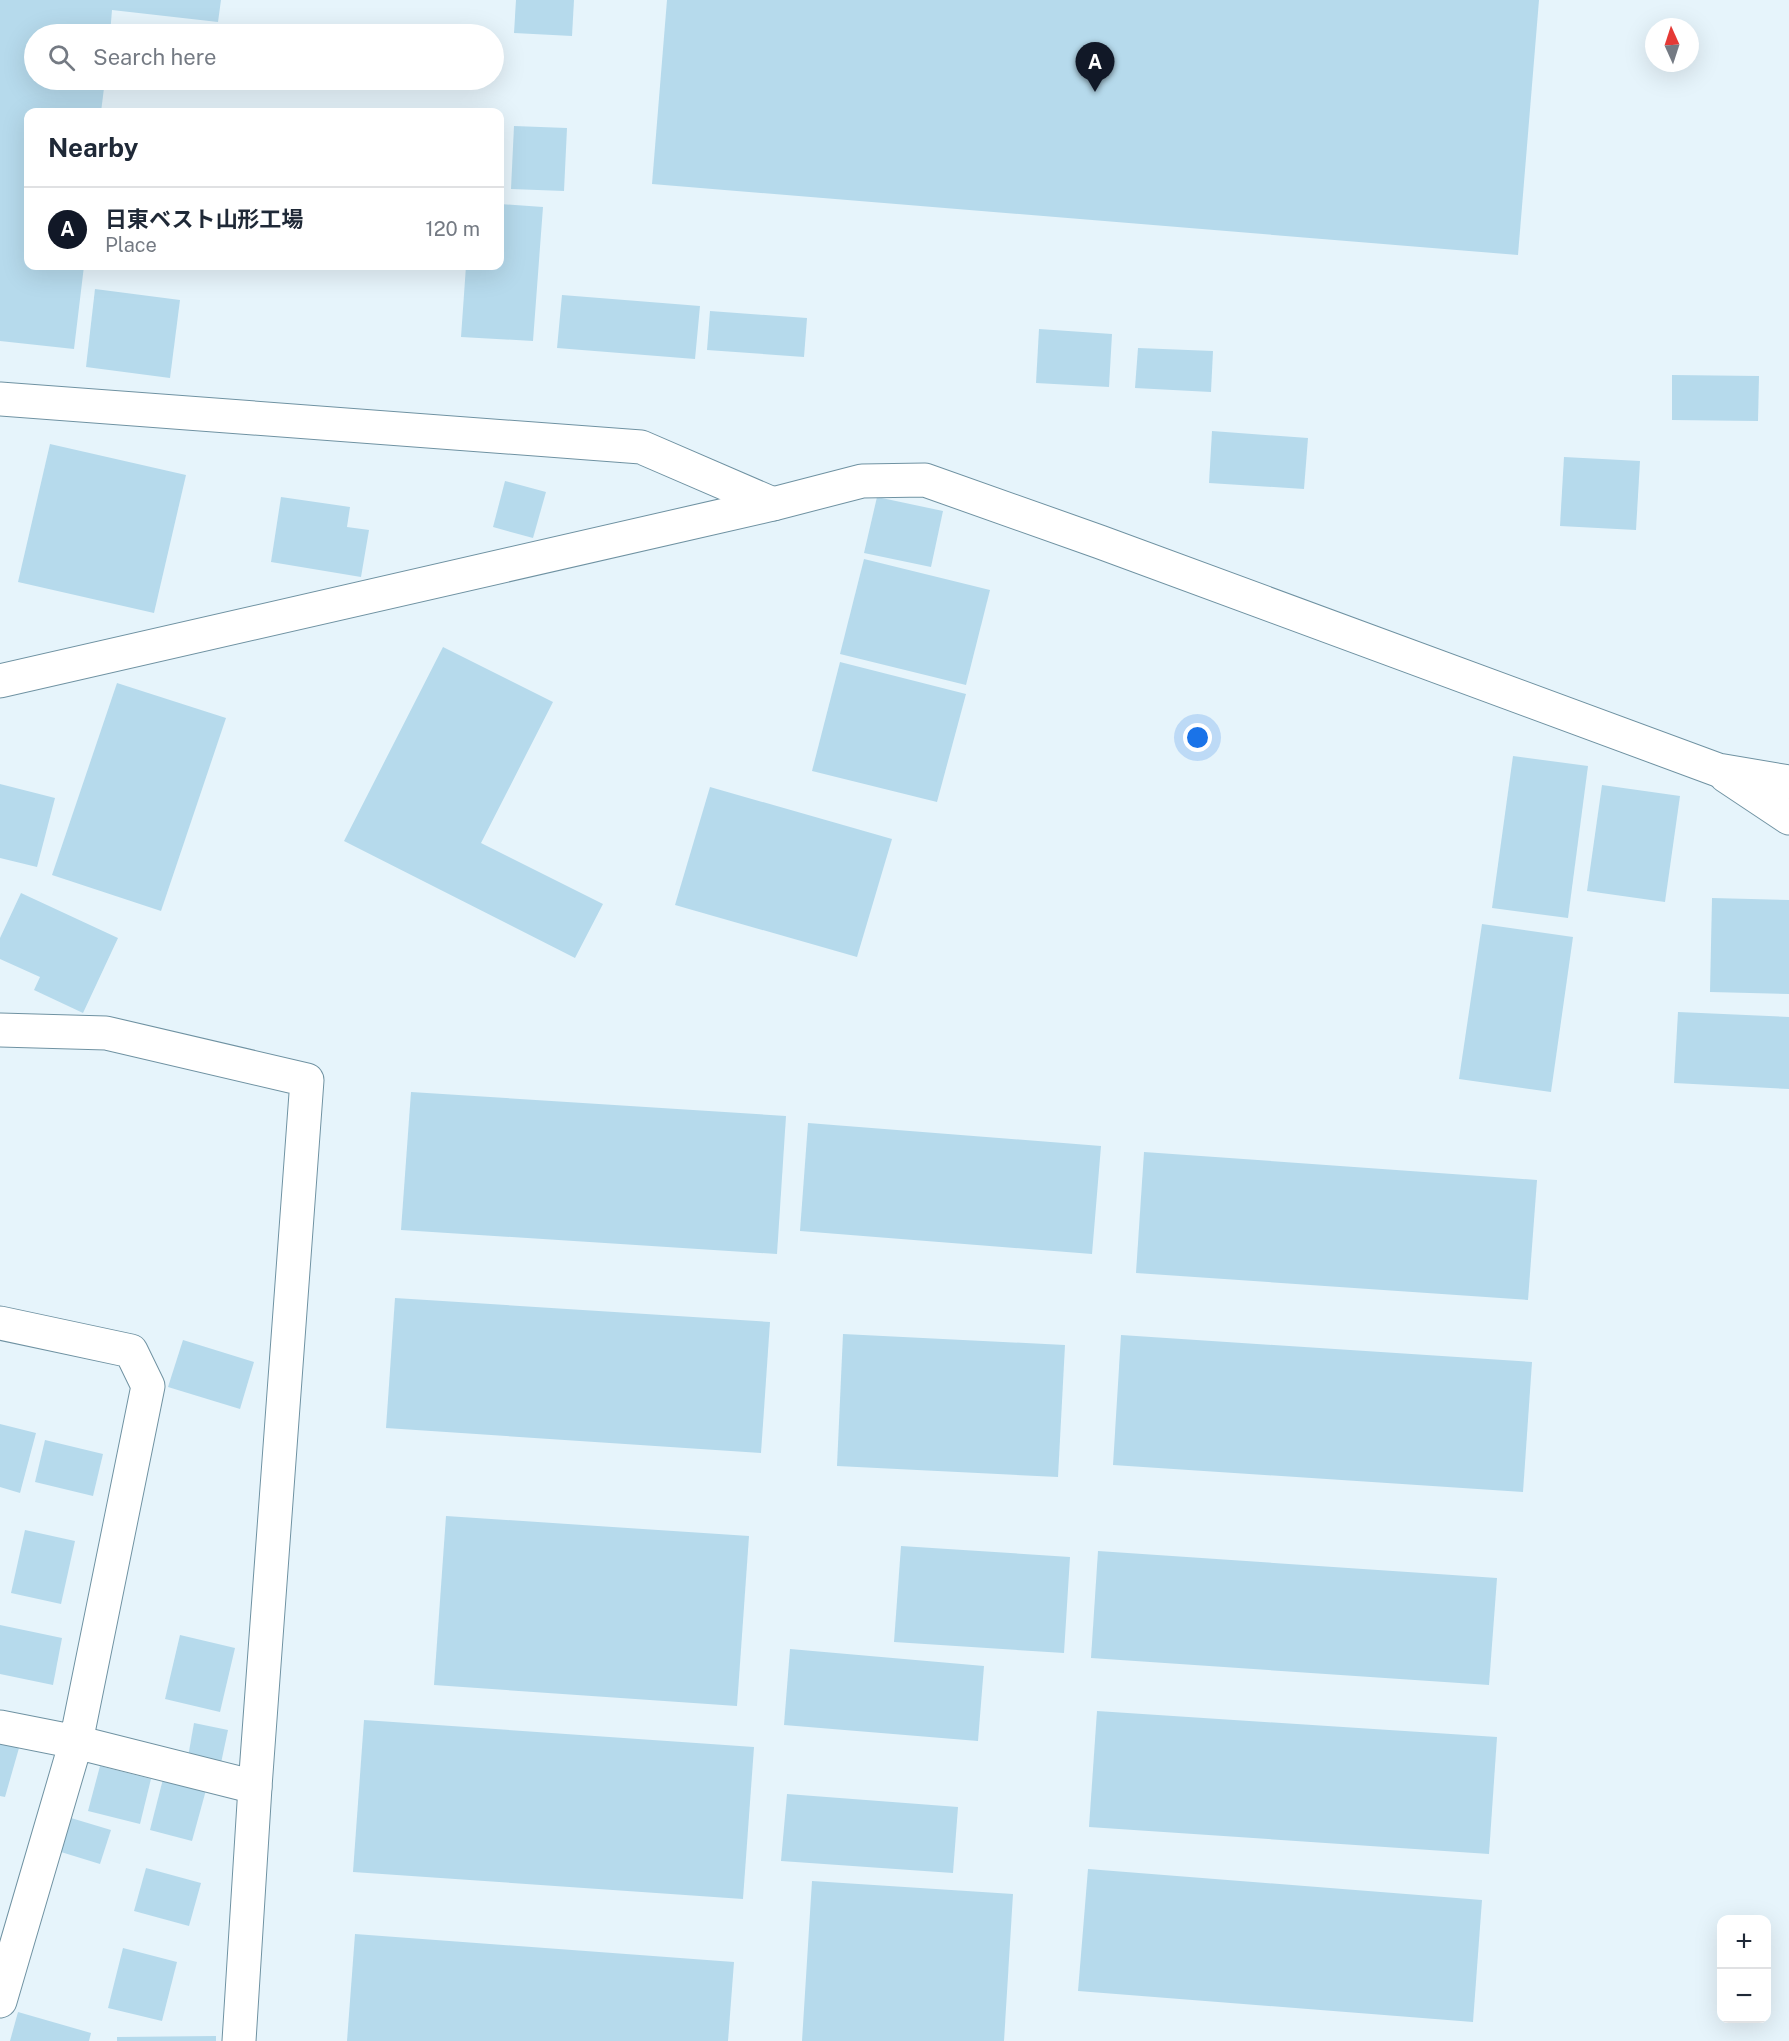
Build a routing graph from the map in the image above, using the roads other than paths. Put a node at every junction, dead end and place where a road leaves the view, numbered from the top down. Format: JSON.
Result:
{"nodes":[{"id":1,"x":0,"y":399,"type":"edge"},
{"id":2,"x":773,"y":504,"type":"junction"},
{"id":3,"x":0,"y":681,"type":"edge"},
{"id":4,"x":1718,"y":770,"type":"junction"},
{"id":5,"x":1789,"y":782,"type":"edge"},
{"id":6,"x":1789,"y":818,"type":"edge"},
{"id":7,"x":0,"y":1030,"type":"edge"},
{"id":8,"x":0,"y":1323,"type":"edge"},
{"id":9,"x":0,"y":1728,"type":"edge"},
{"id":10,"x":76,"y":1742,"type":"junction"},
{"id":11,"x":255,"y":1787,"type":"junction"},
{"id":12,"x":0,"y":2001,"type":"edge"},
{"id":13,"x":239,"y":2041,"type":"edge"}],
"edges":[{"from":1,"to":2,"type":"street"},
{"from":2,"to":3,"type":"street"},
{"from":2,"to":4,"type":"street"},
{"from":4,"to":5,"type":"street"},
{"from":4,"to":6,"type":"street"},
{"from":7,"to":11,"type":"street"},
{"from":8,"to":10,"type":"street"},
{"from":9,"to":10,"type":"street"},
{"from":10,"to":11,"type":"street"},
{"from":10,"to":12,"type":"street"},
{"from":11,"to":13,"type":"street"}]}
